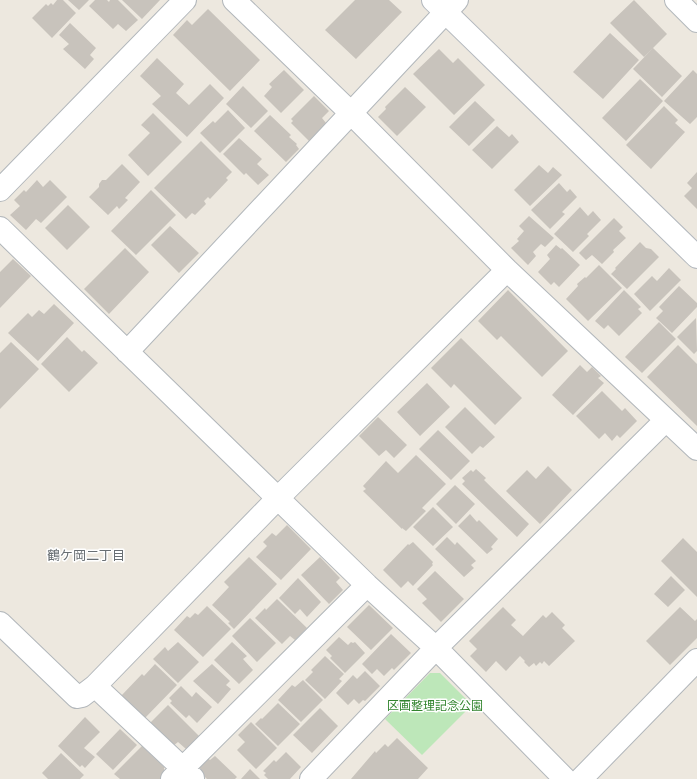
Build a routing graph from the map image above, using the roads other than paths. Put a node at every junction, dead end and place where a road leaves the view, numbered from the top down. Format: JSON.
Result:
{"nodes":[{"id":1,"x":185,"y":0,"type":"edge"},
{"id":2,"x":234,"y":0,"type":"edge"},
{"id":3,"x":676,"y":0,"type":"edge"},
{"id":4,"x":445,"y":4,"type":"edge"},
{"id":5,"x":697,"y":21,"type":"edge"},
{"id":6,"x":351,"y":113,"type":"junction"},
{"id":7,"x":0,"y":190,"type":"edge"},
{"id":8,"x":0,"y":228,"type":"edge"},
{"id":9,"x":697,"y":257,"type":"edge"},
{"id":10,"x":508,"y":270,"type":"junction"},
{"id":11,"x":127,"y":352,"type":"junction"},
{"id":12,"x":666,"y":420,"type":"junction"},
{"id":13,"x":697,"y":450,"type":"edge"},
{"id":14,"x":278,"y":498,"type":"junction"},
{"id":15,"x":367,"y":585,"type":"junction"},
{"id":16,"x":0,"y":623,"type":"edge"},
{"id":17,"x":436,"y":648,"type":"junction"},
{"id":18,"x":697,"y":660,"type":"edge"},
{"id":19,"x":95,"y":686,"type":"junction"},
{"id":20,"x":183,"y":775,"type":"edge"},
{"id":21,"x":311,"y":779,"type":"edge"},
{"id":22,"x":565,"y":779,"type":"edge"},
{"id":23,"x":581,"y":779,"type":"edge"}],
"edges":[{"from":1,"to":7,"type":"street"},
{"from":2,"to":6,"type":"street"},
{"from":3,"to":5,"type":"street"},
{"from":4,"to":6,"type":"street"},
{"from":4,"to":9,"type":"street"},
{"from":6,"to":10,"type":"street"},
{"from":6,"to":11,"type":"street"},
{"from":8,"to":11,"type":"street"},
{"from":10,"to":12,"type":"street"},
{"from":10,"to":14,"type":"street"},
{"from":11,"to":14,"type":"street"},
{"from":12,"to":13,"type":"street"},
{"from":12,"to":17,"type":"street"},
{"from":14,"to":15,"type":"street"},
{"from":14,"to":19,"type":"street"},
{"from":15,"to":17,"type":"street"},
{"from":15,"to":20,"type":"street"},
{"from":16,"to":19,"type":"street"},
{"from":17,"to":21,"type":"street"},
{"from":17,"to":22,"type":"street"},
{"from":18,"to":23,"type":"street"},
{"from":19,"to":20,"type":"street"}]}
